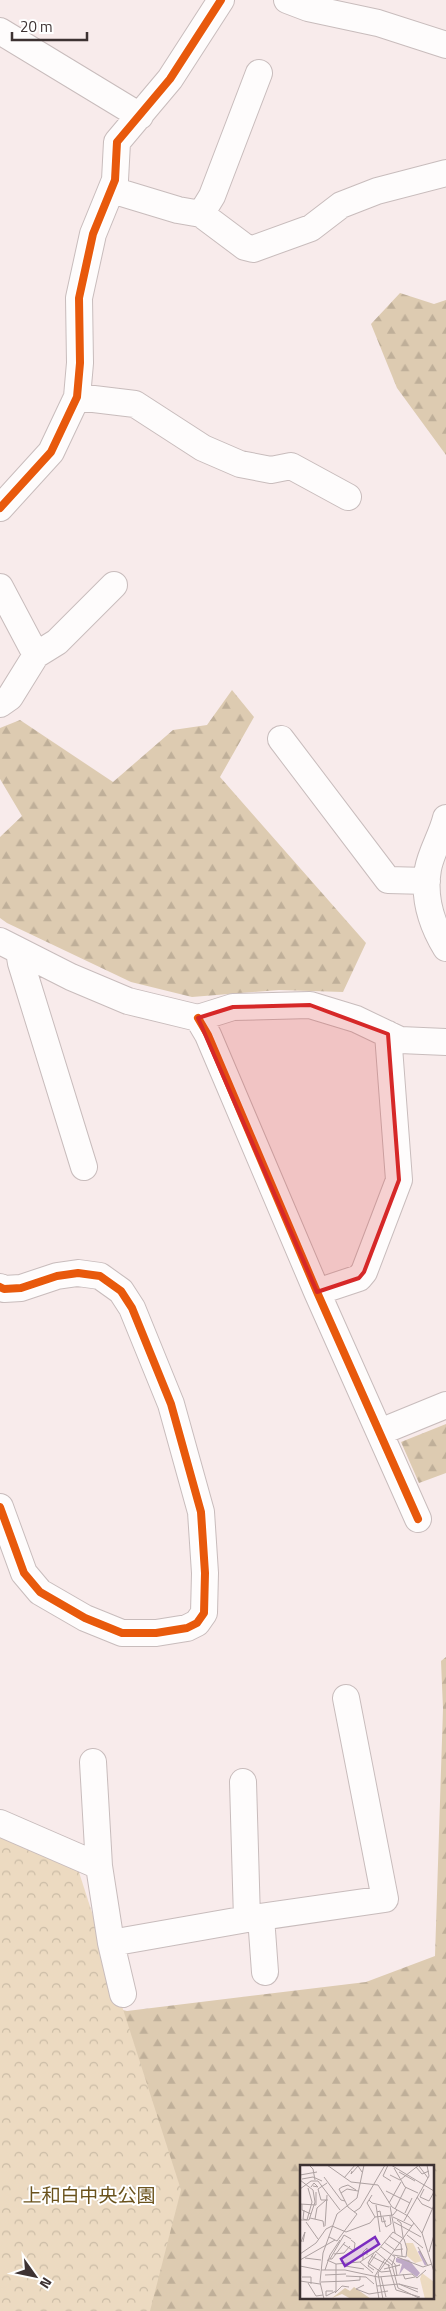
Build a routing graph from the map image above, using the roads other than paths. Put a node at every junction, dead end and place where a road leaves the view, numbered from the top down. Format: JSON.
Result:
{"nodes":[{"id":1,"x":221,"y":0,"type":"edge"},
{"id":2,"x":287,"y":0,"type":"edge"},
{"id":3,"x":0,"y":31,"type":"edge"},
{"id":4,"x":446,"y":45,"type":"edge"},
{"id":5,"x":259,"y":74,"type":"dead end"},
{"id":6,"x":140,"y":116,"type":"junction"},
{"id":7,"x":446,"y":173,"type":"edge"},
{"id":8,"x":112,"y":190,"type":"junction"},
{"id":9,"x":200,"y":214,"type":"junction"},
{"id":10,"x":78,"y":397,"type":"junction"},
{"id":11,"x":348,"y":497,"type":"dead end"},
{"id":12,"x":0,"y":508,"type":"edge"},
{"id":13,"x":114,"y":585,"type":"dead end"},
{"id":14,"x":0,"y":587,"type":"edge"},
{"id":15,"x":36,"y":655,"type":"junction"},
{"id":16,"x":0,"y":704,"type":"edge"},
{"id":17,"x":281,"y":739,"type":"dead end"},
{"id":18,"x":446,"y":818,"type":"edge"},
{"id":19,"x":427,"y":880,"type":"junction"},
{"id":20,"x":10,"y":946,"type":"edge"},
{"id":21,"x":446,"y":948,"type":"edge"},
{"id":22,"x":198,"y":1018,"type":"junction"},
{"id":23,"x":388,"y":1034,"type":"junction"},
{"id":24,"x":446,"y":1042,"type":"edge"},
{"id":25,"x":84,"y":1167,"type":"dead end"},
{"id":26,"x":0,"y":1287,"type":"edge"},
{"id":27,"x":317,"y":1292,"type":"junction"},
{"id":28,"x":446,"y":1405,"type":"edge"},
{"id":29,"x":380,"y":1432,"type":"junction"},
{"id":30,"x":0,"y":1507,"type":"edge"},
{"id":31,"x":418,"y":1519,"type":"dead end"},
{"id":32,"x":346,"y":1698,"type":"dead end"},
{"id":33,"x":93,"y":1762,"type":"dead end"},
{"id":34,"x":243,"y":1782,"type":"dead end"},
{"id":35,"x":0,"y":1823,"type":"edge"},
{"id":36,"x":99,"y":1866,"type":"junction"},
{"id":37,"x":254,"y":1918,"type":"junction"},
{"id":38,"x":111,"y":1943,"type":"junction"},
{"id":39,"x":264,"y":1972,"type":"dead end"},
{"id":40,"x":123,"y":1994,"type":"dead end"}],
"edges":[{"from":1,"to":6,"type":"street"},
{"from":2,"to":4,"type":"street"},
{"from":3,"to":6,"type":"street"},
{"from":5,"to":9,"type":"street"},
{"from":6,"to":8,"type":"street"},
{"from":7,"to":9,"type":"street"},
{"from":8,"to":9,"type":"street"},
{"from":8,"to":10,"type":"street"},
{"from":10,"to":11,"type":"street"},
{"from":10,"to":12,"type":"street"},
{"from":13,"to":15,"type":"street"},
{"from":14,"to":15,"type":"street"},
{"from":15,"to":16,"type":"street"},
{"from":17,"to":19,"type":"street"},
{"from":18,"to":19,"type":"street"},
{"from":19,"to":21,"type":"street"},
{"from":20,"to":22,"type":"street"},
{"from":20,"to":25,"type":"street"},
{"from":22,"to":23,"type":"street"},
{"from":22,"to":27,"type":"street"},
{"from":23,"to":24,"type":"street"},
{"from":23,"to":27,"type":"street"},
{"from":26,"to":30,"type":"street"},
{"from":27,"to":29,"type":"street"},
{"from":28,"to":29,"type":"street"},
{"from":29,"to":31,"type":"street"},
{"from":32,"to":37,"type":"street"},
{"from":33,"to":36,"type":"street"},
{"from":34,"to":37,"type":"street"},
{"from":35,"to":36,"type":"street"},
{"from":36,"to":38,"type":"street"},
{"from":37,"to":38,"type":"street"},
{"from":37,"to":39,"type":"street"},
{"from":38,"to":40,"type":"street"}]}
